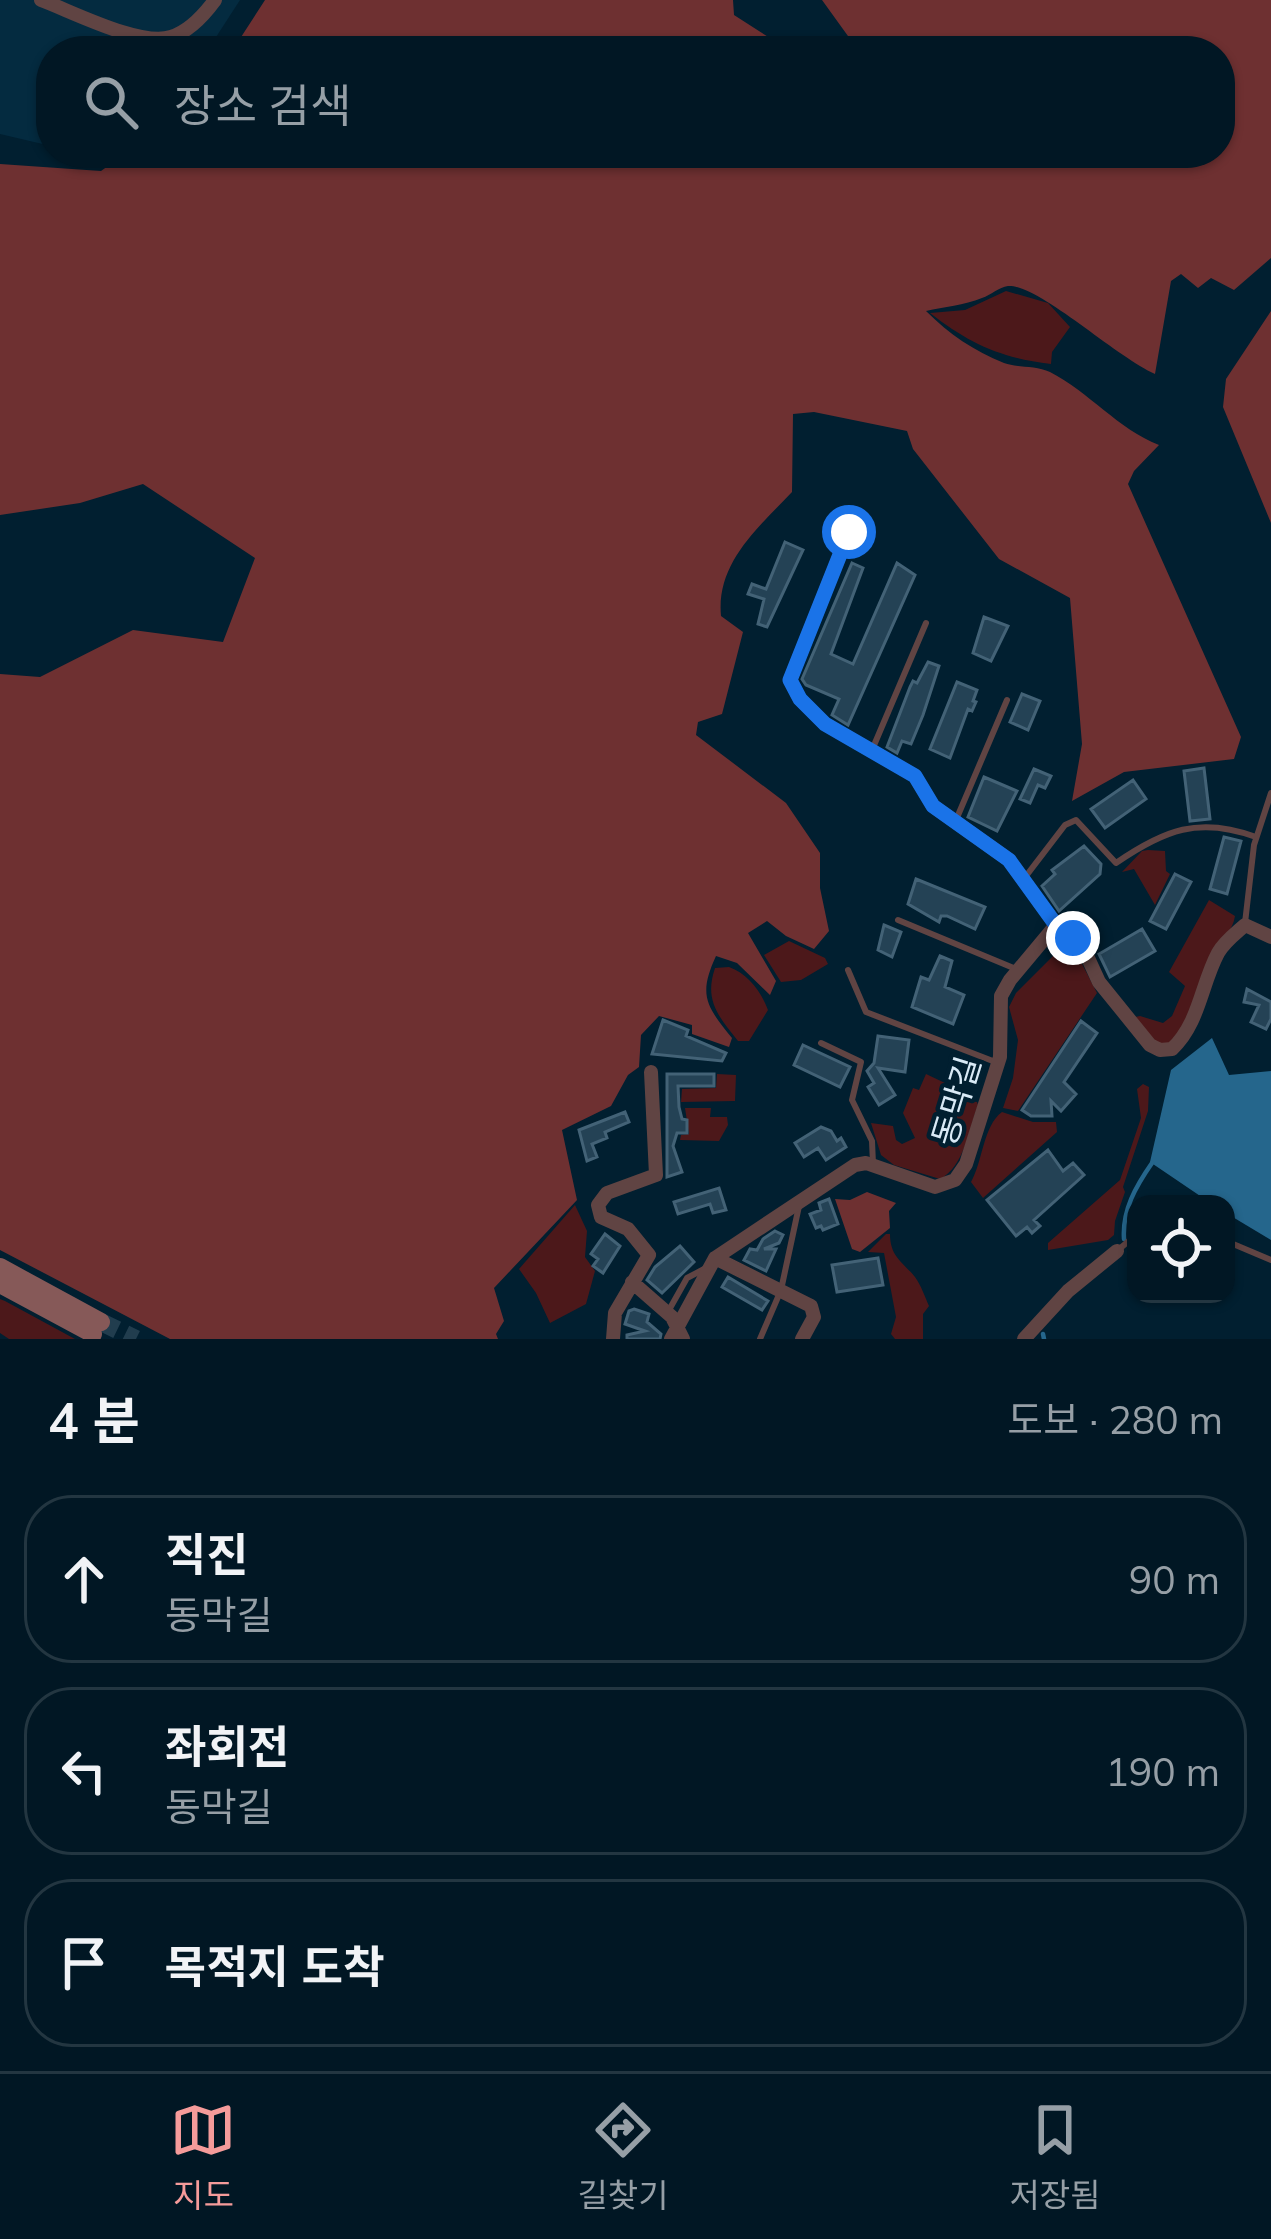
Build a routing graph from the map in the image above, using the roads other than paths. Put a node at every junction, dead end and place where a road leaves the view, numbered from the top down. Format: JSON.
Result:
{"nodes":[{"id":1,"x":40,"y":0,"type":"edge"},
{"id":2,"x":215,"y":0,"type":"edge"},
{"id":3,"x":142,"y":36,"type":"edge"},
{"id":4,"x":174,"y":36,"type":"edge"},
{"id":5,"x":849,"y":532,"type":"dead end"},
{"id":6,"x":926,"y":623,"type":"dead end"},
{"id":7,"x":1007,"y":700,"type":"dead end"},
{"id":8,"x":872,"y":750,"type":"junction"},
{"id":9,"x":1271,"y":793,"type":"edge"},
{"id":10,"x":955,"y":823,"type":"junction"},
{"id":11,"x":1256,"y":837,"type":"junction"},
{"id":12,"x":1023,"y":879,"type":"junction"},
{"id":13,"x":898,"y":920,"type":"dead end"},
{"id":14,"x":1056,"y":925,"type":"junction"},
{"id":15,"x":1245,"y":925,"type":"junction"},
{"id":16,"x":1271,"y":937,"type":"edge"},
{"id":17,"x":848,"y":970,"type":"dead end"},
{"id":18,"x":1018,"y":970,"type":"junction"},
{"id":19,"x":821,"y":1043,"type":"dead end"},
{"id":20,"x":998,"y":1063,"type":"junction"},
{"id":21,"x":651,"y":1072,"type":"dead end"},
{"id":22,"x":873,"y":1165,"type":"junction"},
{"id":23,"x":799,"y":1202,"type":"junction"},
{"id":24,"x":1127,"y":1243,"type":"edge"},
{"id":25,"x":1235,"y":1245,"type":"edge"},
{"id":26,"x":1118,"y":1251,"type":"joint"},
{"id":27,"x":1271,"y":1260,"type":"edge"},
{"id":28,"x":713,"y":1263,"type":"junction"},
{"id":29,"x":0,"y":1268,"type":"edge"},
{"id":30,"x":632,"y":1282,"type":"junction"},
{"id":31,"x":0,"y":1284,"type":"edge"},
{"id":32,"x":782,"y":1290,"type":"junction"},
{"id":33,"x":674,"y":1327,"type":"edge"},
{"id":34,"x":613,"y":1339,"type":"edge"},
{"id":35,"x":760,"y":1339,"type":"edge"},
{"id":36,"x":802,"y":1339,"type":"edge"},
{"id":37,"x":1024,"y":1339,"type":"edge"}],
"edges":[{"from":1,"to":3,"type":"street"},
{"from":2,"to":4,"type":"street"},
{"from":5,"to":8,"type":"street"},
{"from":6,"to":8,"type":"lane"},
{"from":7,"to":10,"type":"lane"},
{"from":8,"to":10,"type":"street"},
{"from":9,"to":11,"type":"lane"},
{"from":10,"to":12,"type":"street"},
{"from":11,"to":12,"type":"lane"},
{"from":11,"to":15,"type":"lane"},
{"from":12,"to":14,"type":"street"},
{"from":13,"to":18,"type":"lane"},
{"from":14,"to":15,"type":"street"},
{"from":14,"to":18,"type":"street","name":"동막길"},
{"from":15,"to":16,"type":"street"},
{"from":17,"to":20,"type":"lane"},
{"from":18,"to":20,"type":"street","name":"동막길"},
{"from":19,"to":22,"type":"lane"},
{"from":20,"to":22,"type":"street","name":"동막길"},
{"from":21,"to":30,"type":"street"},
{"from":22,"to":23,"type":"street"},
{"from":23,"to":28,"type":"street"},
{"from":23,"to":32,"type":"lane"},
{"from":24,"to":26,"type":"lane"},
{"from":25,"to":27,"type":"lane"},
{"from":26,"to":37,"type":"street"},
{"from":28,"to":32,"type":"street"},
{"from":28,"to":33,"type":"street"},
{"from":29,"to":31,"type":"main road"},
{"from":30,"to":33,"type":"street"},
{"from":30,"to":34,"type":"street"},
{"from":32,"to":35,"type":"lane"},
{"from":32,"to":36,"type":"street"}]}
